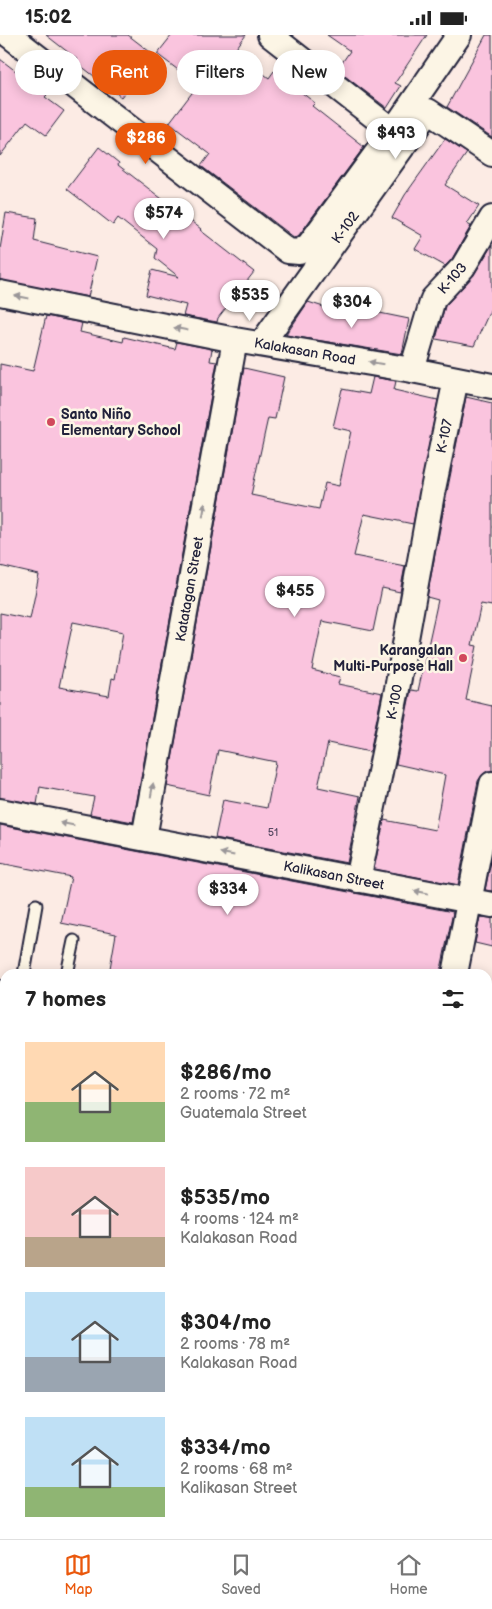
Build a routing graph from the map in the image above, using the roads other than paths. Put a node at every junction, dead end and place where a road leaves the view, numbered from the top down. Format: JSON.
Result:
{"nodes":[{"id":1,"x":9,"y":35,"type":"edge"},
{"id":2,"x":270,"y":35,"type":"edge"},
{"id":3,"x":459,"y":35,"type":"edge"},
{"id":4,"x":393,"y":131,"type":"junction"},
{"id":5,"x":492,"y":154,"type":"edge"},
{"id":6,"x":492,"y":218,"type":"edge"},
{"id":7,"x":0,"y":293,"type":"edge"},
{"id":8,"x":235,"y":339,"type":"junction"},
{"id":9,"x":262,"y":343,"type":"junction"},
{"id":10,"x":412,"y":370,"type":"junction"},
{"id":11,"x":456,"y":379,"type":"junction"},
{"id":12,"x":492,"y":386,"type":"edge"},
{"id":13,"x":432,"y":494,"type":"joint"},
{"id":14,"x":492,"y":784,"type":"edge"},
{"id":15,"x":0,"y":811,"type":"edge"},
{"id":16,"x":144,"y":838,"type":"junction"},
{"id":17,"x":358,"y":880,"type":"junction"},
{"id":18,"x":469,"y":901,"type":"junction"},
{"id":19,"x":36,"y":905,"type":"dead end"},
{"id":20,"x":492,"y":905,"type":"edge"},
{"id":21,"x":74,"y":941,"type":"dead end"},
{"id":22,"x":25,"y":969,"type":"edge"},
{"id":23,"x":68,"y":969,"type":"edge"},
{"id":24,"x":456,"y":969,"type":"edge"}],
"edges":[{"from":1,"to":4,"type":"street"},
{"from":2,"to":4,"type":"street"},
{"from":3,"to":4,"type":"street"},
{"from":5,"to":9,"type":"street","name":"K-102"},
{"from":6,"to":10,"type":"street","name":"K-103"},
{"from":8,"to":7,"type":"street","name":"Kalakasan Road","one_way":true},
{"from":8,"to":9,"type":"street","name":"Kalakasan Road"},
{"from":16,"to":8,"type":"street","name":"Katatagan Street","one_way":true},
{"from":10,"to":9,"type":"street","name":"Kalakasan Road","one_way":true},
{"from":10,"to":11,"type":"street","name":"Kalakasan Road"},
{"from":11,"to":12,"type":"street","name":"Kalakasan Road"},
{"from":11,"to":13,"type":"street","name":"K-107"},
{"from":13,"to":17,"type":"street","name":"K-100"},
{"from":14,"to":18,"type":"street"},
{"from":16,"to":15,"type":"street","name":"Kalikasan Street","one_way":true},
{"from":17,"to":16,"type":"street","name":"Kalikasan Street","one_way":true},
{"from":18,"to":17,"type":"street","name":"Kalikasan Street","one_way":true},
{"from":18,"to":20,"type":"street","name":"Kalikasan Street"},
{"from":18,"to":24,"type":"street"},
{"from":19,"to":22,"type":"lane"},
{"from":21,"to":23,"type":"lane"}]}
